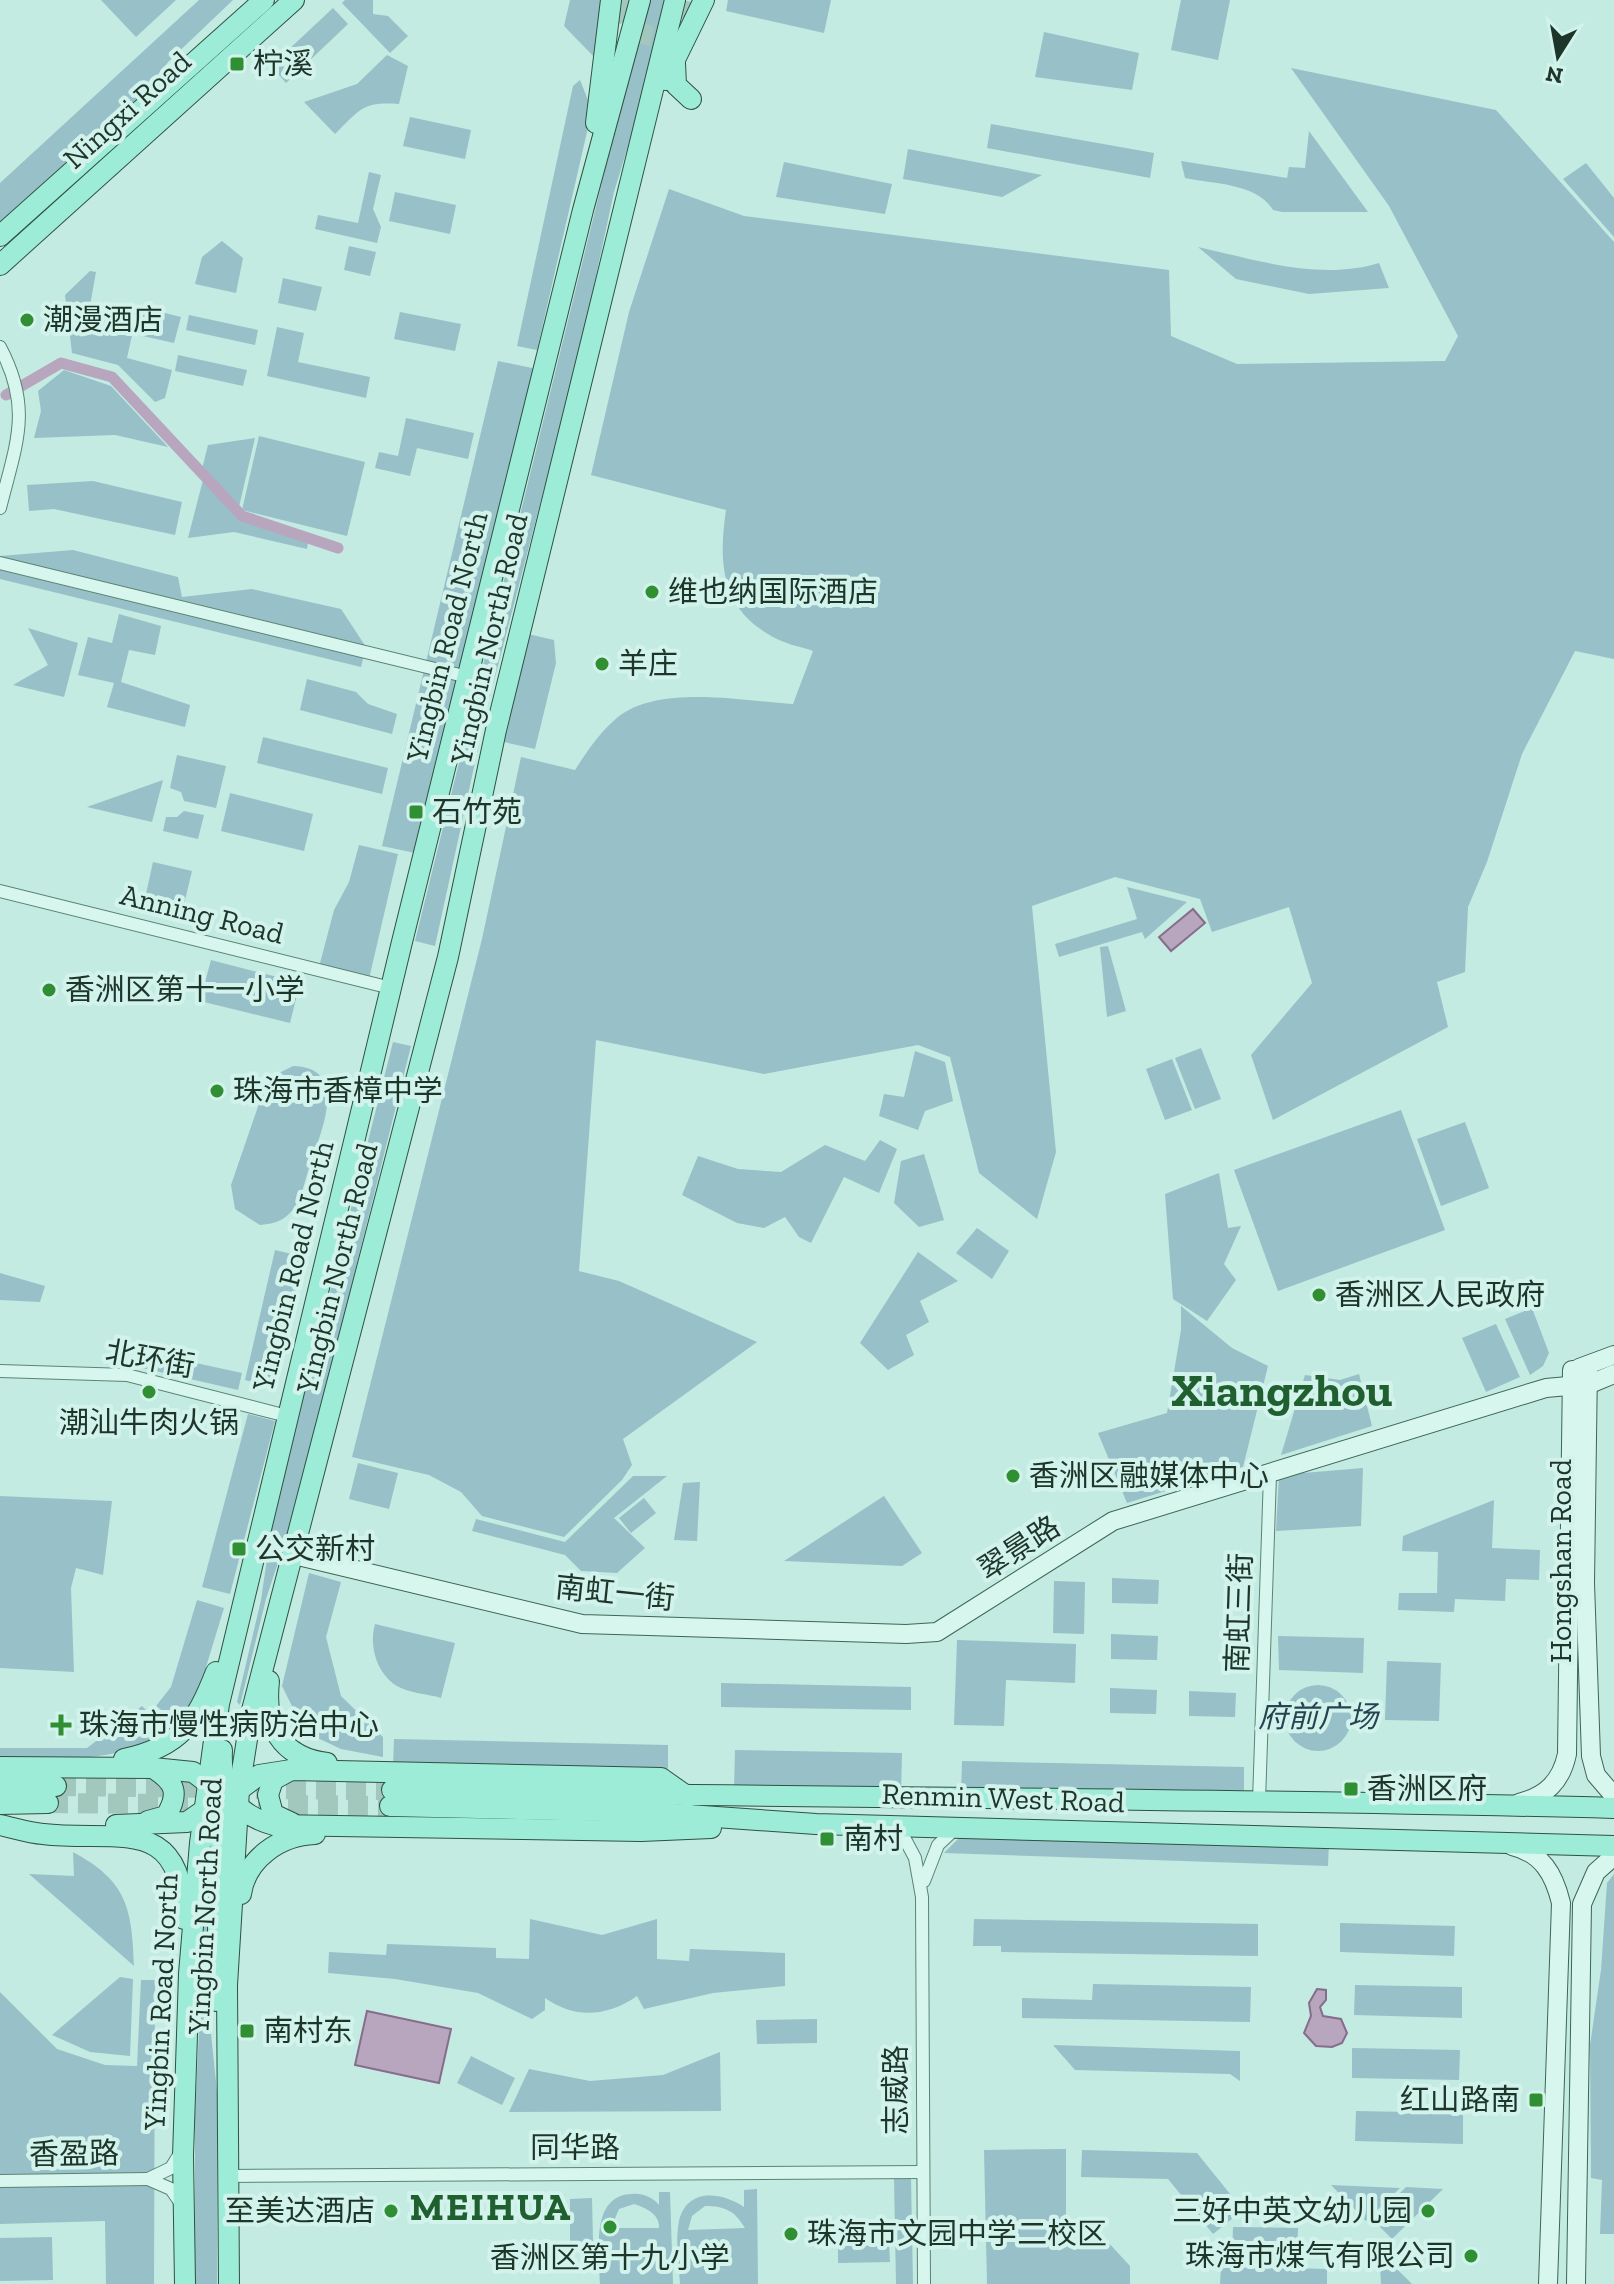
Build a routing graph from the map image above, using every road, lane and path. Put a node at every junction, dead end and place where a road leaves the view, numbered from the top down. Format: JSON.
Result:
{"nodes":[{"id":1,"x":264,"y":0,"type":"edge"},
{"id":2,"x":294,"y":0,"type":"edge"},
{"id":3,"x":611,"y":0,"type":"edge"},
{"id":4,"x":640,"y":0,"type":"edge"},
{"id":5,"x":675,"y":0,"type":"edge"},
{"id":6,"x":704,"y":0,"type":"edge"},
{"id":7,"x":679,"y":50,"type":"junction"},
{"id":8,"x":652,"y":116,"type":"junction"},
{"id":9,"x":640,"y":151,"type":"junction"},
{"id":10,"x":52,"y":190,"type":"junction"},
{"id":11,"x":66,"y":205,"type":"junction"},
{"id":12,"x":583,"y":210,"type":"junction"},
{"id":13,"x":0,"y":236,"type":"edge"},
{"id":14,"x":0,"y":265,"type":"edge"},
{"id":15,"x":0,"y":347,"type":"edge"},
{"id":16,"x":0,"y":508,"type":"edge"},
{"id":17,"x":0,"y":563,"type":"edge"},
{"id":18,"x":468,"y":677,"type":"junction"},
{"id":19,"x":0,"y":891,"type":"edge"},
{"id":20,"x":391,"y":988,"type":"junction"},
{"id":21,"x":1614,"y":1355,"type":"edge"},
{"id":22,"x":0,"y":1371,"type":"edge"},
{"id":23,"x":1614,"y":1374,"type":"edge"},
{"id":24,"x":1581,"y":1376,"type":"junction"},
{"id":25,"x":287,"y":1416,"type":"junction"},
{"id":26,"x":1270,"y":1475,"type":"junction"},
{"id":27,"x":257,"y":1542,"type":"junction"},
{"id":28,"x":294,"y":1555,"type":"junction"},
{"id":29,"x":278,"y":1613,"type":"junction"},
{"id":30,"x":235,"y":1632,"type":"junction"},
{"id":31,"x":937,"y":1632,"type":"joint"},
{"id":32,"x":65,"y":1766,"type":"junction"},
{"id":33,"x":0,"y":1767,"type":"edge"},
{"id":34,"x":153,"y":1768,"type":"junction"},
{"id":35,"x":291,"y":1770,"type":"junction"},
{"id":36,"x":0,"y":1786,"type":"edge"},
{"id":37,"x":392,"y":1789,"type":"junction"},
{"id":38,"x":1614,"y":1796,"type":"edge"},
{"id":39,"x":223,"y":1799,"type":"junction"},
{"id":40,"x":1259,"y":1801,"type":"junction"},
{"id":41,"x":0,"y":1804,"type":"edge"},
{"id":42,"x":1496,"y":1806,"type":"junction"},
{"id":43,"x":1614,"y":1808,"type":"edge"},
{"id":44,"x":816,"y":1824,"type":"junction"},
{"id":45,"x":896,"y":1824,"type":"junction"},
{"id":46,"x":0,"y":1825,"type":"edge"},
{"id":47,"x":132,"y":1825,"type":"junction"},
{"id":48,"x":296,"y":1825,"type":"junction"},
{"id":49,"x":959,"y":1826,"type":"junction"},
{"id":50,"x":468,"y":1828,"type":"junction"},
{"id":51,"x":1493,"y":1843,"type":"junction"},
{"id":52,"x":1614,"y":1846,"type":"edge"},
{"id":53,"x":1614,"y":1856,"type":"edge"},
{"id":54,"x":922,"y":1897,"type":"junction"},
{"id":55,"x":227,"y":1985,"type":"junction"},
{"id":56,"x":186,"y":2059,"type":"junction"},
{"id":57,"x":228,"y":2072,"type":"junction"},
{"id":58,"x":183,"y":2141,"type":"junction"},
{"id":59,"x":922,"y":2172,"type":"junction"},
{"id":60,"x":228,"y":2176,"type":"junction"},
{"id":61,"x":148,"y":2179,"type":"junction"},
{"id":62,"x":0,"y":2181,"type":"edge"},
{"id":63,"x":184,"y":2213,"type":"junction"},
{"id":64,"x":185,"y":2284,"type":"edge"},
{"id":65,"x":229,"y":2284,"type":"edge"},
{"id":66,"x":924,"y":2284,"type":"edge"},
{"id":67,"x":1548,"y":2284,"type":"edge"},
{"id":68,"x":1576,"y":2284,"type":"edge"}],
"edges":[{"from":1,"to":10,"type":"main road","name":"Ningxi Road"},
{"from":2,"to":11,"type":"main road","name":"Ningxi Road"},
{"from":3,"to":12,"type":"main road"},
{"from":4,"to":12,"type":"main road","name":"Yingbin Road North"},
{"from":5,"to":9,"type":"main road","name":"Yingbin North Road"},
{"from":6,"to":7,"type":"main road"},
{"from":7,"to":8,"type":"main road"},
{"from":7,"to":8,"type":"main road"},
{"from":8,"to":9,"type":"main road"},
{"from":9,"to":28,"type":"main road","name":"Yingbin North Road"},
{"from":10,"to":11,"type":"main road"},
{"from":10,"to":13,"type":"main road","name":"Ningxi Road"},
{"from":11,"to":14,"type":"main road","name":"Ningxi Road"},
{"from":12,"to":18,"type":"main road","name":"Yingbin Road North"},
{"from":15,"to":16,"type":"street"},
{"from":17,"to":18,"type":"street"},
{"from":18,"to":20,"type":"main road","name":"Yingbin Road North"},
{"from":19,"to":20,"type":"street","name":"Anning Road"},
{"from":20,"to":25,"type":"main road","name":"Yingbin Road North"},
{"from":21,"to":24,"type":"main road"},
{"from":22,"to":25,"type":"street","name":"北环街"},
{"from":23,"to":24,"type":"main road"},
{"from":24,"to":26,"type":"main road","name":"翠景路"},
{"from":24,"to":38,"type":"main road","name":"Hongshan Road"},
{"from":24,"to":42,"type":"main road","name":"Hongshan Road"},
{"from":25,"to":27,"type":"main road","name":"Yingbin Road North"},
{"from":26,"to":31,"type":"main road","name":"翠景路"},
{"from":26,"to":40,"type":"street","name":"南虹三街"},
{"from":27,"to":30,"type":"main road","name":"Yingbin Road North"},
{"from":27,"to":39,"type":"main road"},
{"from":28,"to":29,"type":"main road","name":"Yingbin North Road"},
{"from":28,"to":31,"type":"main road","name":"南虹一街"},
{"from":29,"to":37,"type":"main road"},
{"from":29,"to":39,"type":"main road","name":"Yingbin North Road"},
{"from":30,"to":32,"type":"main road"},
{"from":30,"to":39,"type":"main road","name":"Yingbin Road North"},
{"from":32,"to":33,"type":"main road"},
{"from":32,"to":34,"type":"main road"},
{"from":34,"to":39,"type":"main road"},
{"from":34,"to":47,"type":"main road"},
{"from":35,"to":37,"type":"main road"},
{"from":35,"to":39,"type":"main road"},
{"from":35,"to":48,"type":"main road"},
{"from":36,"to":41,"type":"main road"},
{"from":37,"to":40,"type":"main road","name":"Renmin West Road"},
{"from":37,"to":44,"type":"main road","name":"Renmin West Road"},
{"from":39,"to":47,"type":"main road"},
{"from":39,"to":48,"type":"main road"},
{"from":39,"to":55,"type":"main road","name":"Yingbin North Road"},
{"from":39,"to":56,"type":"main road","name":"Yingbin Road North"},
{"from":39,"to":57,"type":"main road"},
{"from":40,"to":42,"type":"main road","name":"Renmin West Road"},
{"from":42,"to":43,"type":"main road","name":"Renmin West Road"},
{"from":44,"to":45,"type":"main road","name":"Renmin West Road"},
{"from":44,"to":50,"type":"main road"},
{"from":45,"to":49,"type":"main road","name":"Renmin West Road"},
{"from":45,"to":54,"type":"street","name":"志威路"},
{"from":46,"to":47,"type":"main road"},
{"from":46,"to":56,"type":"main road"},
{"from":48,"to":50,"type":"main road"},
{"from":49,"to":51,"type":"main road","name":"Renmin West Road"},
{"from":49,"to":54,"type":"street","name":"志威路"},
{"from":50,"to":55,"type":"main road"},
{"from":51,"to":52,"type":"main road","name":"Renmin West Road"},
{"from":51,"to":67,"type":"main road"},
{"from":53,"to":68,"type":"main road"},
{"from":54,"to":59,"type":"street","name":"志威路"},
{"from":55,"to":57,"type":"main road","name":"Yingbin North Road"},
{"from":56,"to":58,"type":"main road","name":"Yingbin Road North"},
{"from":57,"to":60,"type":"main road","name":"Yingbin North Road"},
{"from":58,"to":61,"type":"street"},
{"from":58,"to":63,"type":"main road","name":"Yingbin Road North"},
{"from":59,"to":60,"type":"street","name":"同华路"},
{"from":59,"to":66,"type":"street","name":"志威路"},
{"from":60,"to":65,"type":"main road","name":"Yingbin North Road"},
{"from":61,"to":62,"type":"street","name":"香盈路"},
{"from":61,"to":63,"type":"street"},
{"from":63,"to":64,"type":"main road","name":"Yingbin Road North"}]}
